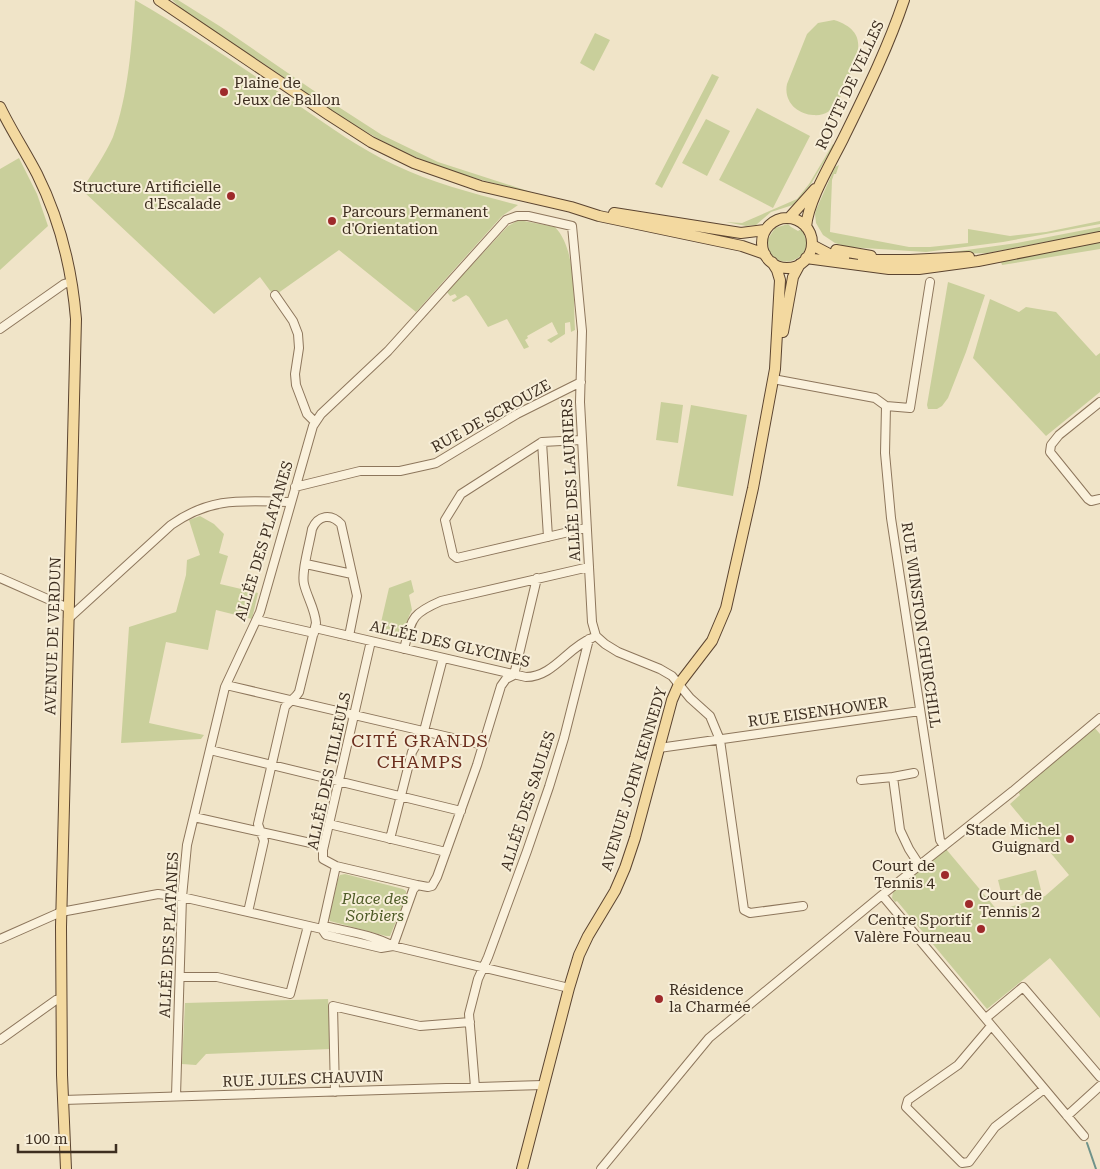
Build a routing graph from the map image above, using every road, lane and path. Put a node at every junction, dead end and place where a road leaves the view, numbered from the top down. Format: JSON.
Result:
{"nodes":[{"id":1,"x":159,"y":0,"type":"edge"},
{"id":2,"x":904,"y":0,"type":"edge"},
{"id":3,"x":0,"y":107,"type":"edge"},
{"id":4,"x":2,"y":114,"type":"edge"},
{"id":5,"x":821,"y":183,"type":"junction"},
{"id":6,"x":571,"y":207,"type":"junction"},
{"id":7,"x":789,"y":218,"type":"junction"},
{"id":8,"x":572,"y":226,"type":"joint"},
{"id":9,"x":806,"y":227,"type":"junction"},
{"id":10,"x":765,"y":230,"type":"junction"},
{"id":11,"x":1100,"y":236,"type":"edge"},
{"id":12,"x":811,"y":241,"type":"junction"},
{"id":13,"x":1017,"y":252,"type":"junction"},
{"id":14,"x":766,"y":254,"type":"junction"},
{"id":15,"x":803,"y":261,"type":"junction"},
{"id":16,"x":71,"y":282,"type":"junction"},
{"id":17,"x":930,"y":282,"type":"dead end"},
{"id":18,"x":275,"y":295,"type":"dead end"},
{"id":19,"x":0,"y":329,"type":"edge"},
{"id":20,"x":774,"y":374,"type":"junction"},
{"id":21,"x":581,"y":382,"type":"junction"},
{"id":22,"x":1100,"y":402,"type":"edge"},
{"id":23,"x":886,"y":406,"type":"junction"},
{"id":24,"x":315,"y":422,"type":"junction"},
{"id":25,"x":582,"y":440,"type":"junction"},
{"id":26,"x":542,"y":442,"type":"junction"},
{"id":27,"x":295,"y":487,"type":"junction"},
{"id":28,"x":1100,"y":499,"type":"edge"},
{"id":29,"x":290,"y":502,"type":"junction"},
{"id":30,"x":586,"y":528,"type":"junction"},
{"id":31,"x":548,"y":537,"type":"junction"},
{"id":32,"x":306,"y":564,"type":"junction"},
{"id":33,"x":588,"y":567,"type":"junction"},
{"id":34,"x":352,"y":574,"type":"junction"},
{"id":35,"x":0,"y":578,"type":"edge"},
{"id":36,"x":537,"y":578,"type":"junction"},
{"id":37,"x":68,"y":608,"type":"junction"},
{"id":38,"x":68,"y":619,"type":"junction"},
{"id":39,"x":257,"y":620,"type":"junction"},
{"id":40,"x":314,"y":630,"type":"junction"},
{"id":41,"x":349,"y":636,"type":"junction"},
{"id":42,"x":593,"y":638,"type":"junction"},
{"id":43,"x":371,"y":641,"type":"junction"},
{"id":44,"x":404,"y":649,"type":"junction"},
{"id":45,"x":442,"y":658,"type":"junction"},
{"id":46,"x":514,"y":675,"type":"junction"},
{"id":47,"x":679,"y":684,"type":"junction"},
{"id":48,"x":226,"y":685,"type":"junction"},
{"id":49,"x":294,"y":700,"type":"junction"},
{"id":50,"x":920,"y":711,"type":"junction"},
{"id":51,"x":354,"y":714,"type":"junction"},
{"id":52,"x":1100,"y":718,"type":"edge"},
{"id":53,"x":424,"y":731,"type":"junction"},
{"id":54,"x":720,"y":740,"type":"junction"},
{"id":55,"x":483,"y":745,"type":"junction"},
{"id":56,"x":658,"y":748,"type":"junction"},
{"id":57,"x":210,"y":750,"type":"junction"},
{"id":58,"x":272,"y":765,"type":"junction"},
{"id":59,"x":914,"y":773,"type":"dead end"},
{"id":60,"x":892,"y":776,"type":"junction"},
{"id":61,"x":861,"y":780,"type":"dead end"},
{"id":62,"x":339,"y":781,"type":"junction"},
{"id":63,"x":401,"y":796,"type":"junction"},
{"id":64,"x":461,"y":811,"type":"junction"},
{"id":65,"x":194,"y":817,"type":"junction"},
{"id":66,"x":329,"y":824,"type":"junction"},
{"id":67,"x":260,"y":831,"type":"junction"},
{"id":68,"x":390,"y":839,"type":"junction"},
{"id":69,"x":324,"y":846,"type":"junction"},
{"id":70,"x":944,"y":846,"type":"junction"},
{"id":71,"x":446,"y":852,"type":"junction"},
{"id":72,"x":336,"y":866,"type":"junction"},
{"id":73,"x":920,"y":866,"type":"junction"},
{"id":74,"x":417,"y":885,"type":"junction"},
{"id":75,"x":882,"y":895,"type":"junction"},
{"id":76,"x":182,"y":897,"type":"junction"},
{"id":77,"x":803,"y":906,"type":"dead end"},
{"id":78,"x":61,"y":912,"type":"junction"},
{"id":79,"x":248,"y":912,"type":"junction"},
{"id":80,"x":308,"y":926,"type":"junction"},
{"id":81,"x":322,"y":929,"type":"junction"},
{"id":82,"x":0,"y":938,"type":"edge"},
{"id":83,"x":393,"y":946,"type":"junction"},
{"id":84,"x":482,"y":967,"type":"junction"},
{"id":85,"x":180,"y":977,"type":"junction"},
{"id":86,"x":568,"y":988,"type":"junction"},
{"id":87,"x":61,"y":999,"type":"junction"},
{"id":88,"x":986,"y":1018,"type":"junction"},
{"id":89,"x":470,"y":1022,"type":"junction"},
{"id":90,"x":991,"y":1026,"type":"junction"},
{"id":91,"x":0,"y":1040,"type":"edge"},
{"id":92,"x":1100,"y":1077,"type":"edge"},
{"id":93,"x":543,"y":1085,"type":"junction"},
{"id":94,"x":1100,"y":1086,"type":"edge"},
{"id":95,"x":475,"y":1087,"type":"junction"},
{"id":96,"x":1044,"y":1089,"type":"junction"},
{"id":97,"x":335,"y":1092,"type":"junction"},
{"id":98,"x":176,"y":1096,"type":"junction"},
{"id":99,"x":63,"y":1100,"type":"junction"},
{"id":100,"x":1067,"y":1116,"type":"junction"},
{"id":101,"x":1084,"y":1136,"type":"dead end"},
{"id":102,"x":66,"y":1169,"type":"edge"},
{"id":103,"x":522,"y":1169,"type":"edge"},
{"id":104,"x":601,"y":1169,"type":"edge"}],
"edges":[{"from":1,"to":6,"type":"main road"},
{"from":2,"to":5,"type":"main road","name":"ROUTE DE VELLES"},
{"from":3,"to":4,"type":"main road","name":"AVENUE DE VERDUN"},
{"from":4,"to":16,"type":"main road","name":"AVENUE DE VERDUN"},
{"from":5,"to":7,"type":"main road","name":"ROUTE DE VELLES"},
{"from":5,"to":9,"type":"main road","name":"ROUTE DE VELLES"},
{"from":6,"to":10,"type":"main road"},
{"from":6,"to":14,"type":"main road"},
{"from":7,"to":9,"type":"main road"},
{"from":7,"to":10,"type":"main road"},
{"from":8,"to":21,"type":"street","name":"ALLÉE DES LAURIERS"},
{"from":8,"to":24,"type":"street","name":"ALLÉE DES PLATANES"},
{"from":9,"to":12,"type":"main road"},
{"from":10,"to":14,"type":"main road"},
{"from":11,"to":13,"type":"main road"},
{"from":12,"to":13,"type":"main road"},
{"from":12,"to":15,"type":"main road"},
{"from":13,"to":15,"type":"main road"},
{"from":14,"to":15,"type":"main road"},
{"from":14,"to":20,"type":"main road","name":"AVENUE JOHN KENNEDY"},
{"from":15,"to":20,"type":"main road","name":"AVENUE JOHN KENNEDY"},
{"from":16,"to":19,"type":"street"},
{"from":16,"to":37,"type":"main road","name":"AVENUE DE VERDUN"},
{"from":17,"to":23,"type":"street"},
{"from":18,"to":24,"type":"street"},
{"from":20,"to":23,"type":"street"},
{"from":20,"to":47,"type":"main road","name":"AVENUE JOHN KENNEDY"},
{"from":21,"to":25,"type":"street","name":"ALLÉE DES LAURIERS"},
{"from":21,"to":27,"type":"street","name":"RUE DE SCROUZE"},
{"from":22,"to":28,"type":"street"},
{"from":23,"to":50,"type":"street","name":"RUE WINSTON CHURCHILL"},
{"from":24,"to":27,"type":"street","name":"ALLÉE DES PLATANES"},
{"from":25,"to":26,"type":"street"},
{"from":25,"to":30,"type":"street","name":"ALLÉE DES LAURIERS"},
{"from":26,"to":31,"type":"street"},
{"from":26,"to":31,"type":"street"},
{"from":27,"to":29,"type":"street","name":"ALLÉE DES PLATANES"},
{"from":29,"to":38,"type":"street"},
{"from":29,"to":39,"type":"street","name":"ALLÉE DES PLATANES"},
{"from":30,"to":31,"type":"street"},
{"from":30,"to":33,"type":"street","name":"ALLÉE DES LAURIERS"},
{"from":32,"to":34,"type":"street"},
{"from":32,"to":34,"type":"street"},
{"from":32,"to":40,"type":"street"},
{"from":33,"to":36,"type":"street"},
{"from":33,"to":42,"type":"street","name":"ALLÉE DES LAURIERS"},
{"from":34,"to":41,"type":"street"},
{"from":35,"to":37,"type":"street"},
{"from":36,"to":44,"type":"street"},
{"from":36,"to":46,"type":"street"},
{"from":37,"to":38,"type":"main road","name":"AVENUE DE VERDUN"},
{"from":38,"to":78,"type":"main road","name":"AVENUE DE VERDUN"},
{"from":39,"to":40,"type":"street","name":"ALLÉE DES GLYCINES"},
{"from":39,"to":48,"type":"street","name":"ALLÉE DES PLATANES"},
{"from":40,"to":41,"type":"street","name":"ALLÉE DES GLYCINES"},
{"from":40,"to":49,"type":"street"},
{"from":41,"to":43,"type":"street","name":"ALLÉE DES GLYCINES"},
{"from":42,"to":46,"type":"street","name":"ALLÉE DES GLYCINES"},
{"from":42,"to":47,"type":"street"},
{"from":42,"to":84,"type":"street","name":"ALLÉE DES SAULES"},
{"from":43,"to":44,"type":"street","name":"ALLÉE DES GLYCINES"},
{"from":43,"to":51,"type":"street","name":"ALLÉE DES TILLEULS"},
{"from":44,"to":45,"type":"street","name":"ALLÉE DES GLYCINES"},
{"from":45,"to":46,"type":"street","name":"ALLÉE DES GLYCINES"},
{"from":45,"to":53,"type":"street"},
{"from":46,"to":55,"type":"street"},
{"from":47,"to":54,"type":"street"},
{"from":47,"to":56,"type":"main road","name":"AVENUE JOHN KENNEDY"},
{"from":48,"to":49,"type":"street"},
{"from":48,"to":57,"type":"street","name":"ALLÉE DES PLATANES"},
{"from":49,"to":51,"type":"street"},
{"from":49,"to":58,"type":"street"},
{"from":50,"to":54,"type":"street","name":"RUE EISENHOWER"},
{"from":50,"to":70,"type":"street","name":"RUE WINSTON CHURCHILL"},
{"from":51,"to":53,"type":"street"},
{"from":51,"to":62,"type":"street","name":"ALLÉE DES TILLEULS"},
{"from":52,"to":70,"type":"street"},
{"from":53,"to":55,"type":"street"},
{"from":53,"to":63,"type":"street"},
{"from":54,"to":56,"type":"street","name":"RUE EISENHOWER"},
{"from":54,"to":77,"type":"street"},
{"from":55,"to":64,"type":"street"},
{"from":56,"to":86,"type":"main road","name":"AVENUE JOHN KENNEDY"},
{"from":57,"to":58,"type":"street"},
{"from":57,"to":65,"type":"street","name":"ALLÉE DES PLATANES"},
{"from":58,"to":62,"type":"street"},
{"from":58,"to":67,"type":"street"},
{"from":59,"to":60,"type":"street"},
{"from":60,"to":61,"type":"street"},
{"from":60,"to":73,"type":"street"},
{"from":62,"to":63,"type":"street"},
{"from":62,"to":66,"type":"street","name":"ALLÉE DES TILLEULS"},
{"from":63,"to":64,"type":"street"},
{"from":63,"to":68,"type":"street"},
{"from":64,"to":71,"type":"street"},
{"from":65,"to":67,"type":"street"},
{"from":65,"to":76,"type":"street","name":"ALLÉE DES PLATANES"},
{"from":66,"to":68,"type":"street"},
{"from":66,"to":69,"type":"street","name":"ALLÉE DES TILLEULS"},
{"from":67,"to":69,"type":"street"},
{"from":67,"to":79,"type":"street"},
{"from":68,"to":71,"type":"street"},
{"from":69,"to":72,"type":"street","name":"ALLÉE DES TILLEULS"},
{"from":70,"to":73,"type":"street"},
{"from":71,"to":74,"type":"street"},
{"from":72,"to":74,"type":"street"},
{"from":72,"to":81,"type":"street","name":"ALLÉE DES TILLEULS"},
{"from":73,"to":75,"type":"street"},
{"from":74,"to":83,"type":"street"},
{"from":75,"to":88,"type":"street"},
{"from":75,"to":104,"type":"street"},
{"from":76,"to":78,"type":"street"},
{"from":76,"to":79,"type":"street"},
{"from":76,"to":85,"type":"street","name":"ALLÉE DES PLATANES"},
{"from":78,"to":82,"type":"street"},
{"from":78,"to":87,"type":"main road","name":"AVENUE DE VERDUN"},
{"from":79,"to":80,"type":"street"},
{"from":80,"to":81,"type":"street"},
{"from":80,"to":85,"type":"street"},
{"from":81,"to":83,"type":"street"},
{"from":83,"to":84,"type":"street"},
{"from":84,"to":86,"type":"street"},
{"from":84,"to":89,"type":"street","name":"ALLÉE DES SAULES"},
{"from":85,"to":98,"type":"street","name":"ALLÉE DES PLATANES"},
{"from":86,"to":93,"type":"main road","name":"AVENUE JOHN KENNEDY"},
{"from":87,"to":91,"type":"street"},
{"from":87,"to":99,"type":"main road","name":"AVENUE DE VERDUN"},
{"from":88,"to":90,"type":"street"},
{"from":88,"to":92,"type":"street"},
{"from":89,"to":95,"type":"street","name":"ALLÉE DES SAULES"},
{"from":89,"to":97,"type":"street"},
{"from":90,"to":96,"type":"street"},
{"from":90,"to":96,"type":"street"},
{"from":93,"to":95,"type":"street","name":"RUE JULES CHAUVIN"},
{"from":93,"to":103,"type":"main road","name":"AVENUE JOHN KENNEDY"},
{"from":94,"to":100,"type":"street"},
{"from":95,"to":97,"type":"street","name":"RUE JULES CHAUVIN"},
{"from":96,"to":100,"type":"street"},
{"from":97,"to":98,"type":"street","name":"RUE JULES CHAUVIN"},
{"from":98,"to":99,"type":"street","name":"RUE JULES CHAUVIN"},
{"from":99,"to":102,"type":"main road","name":"AVENUE DE VERDUN"},
{"from":100,"to":101,"type":"street"}]}
